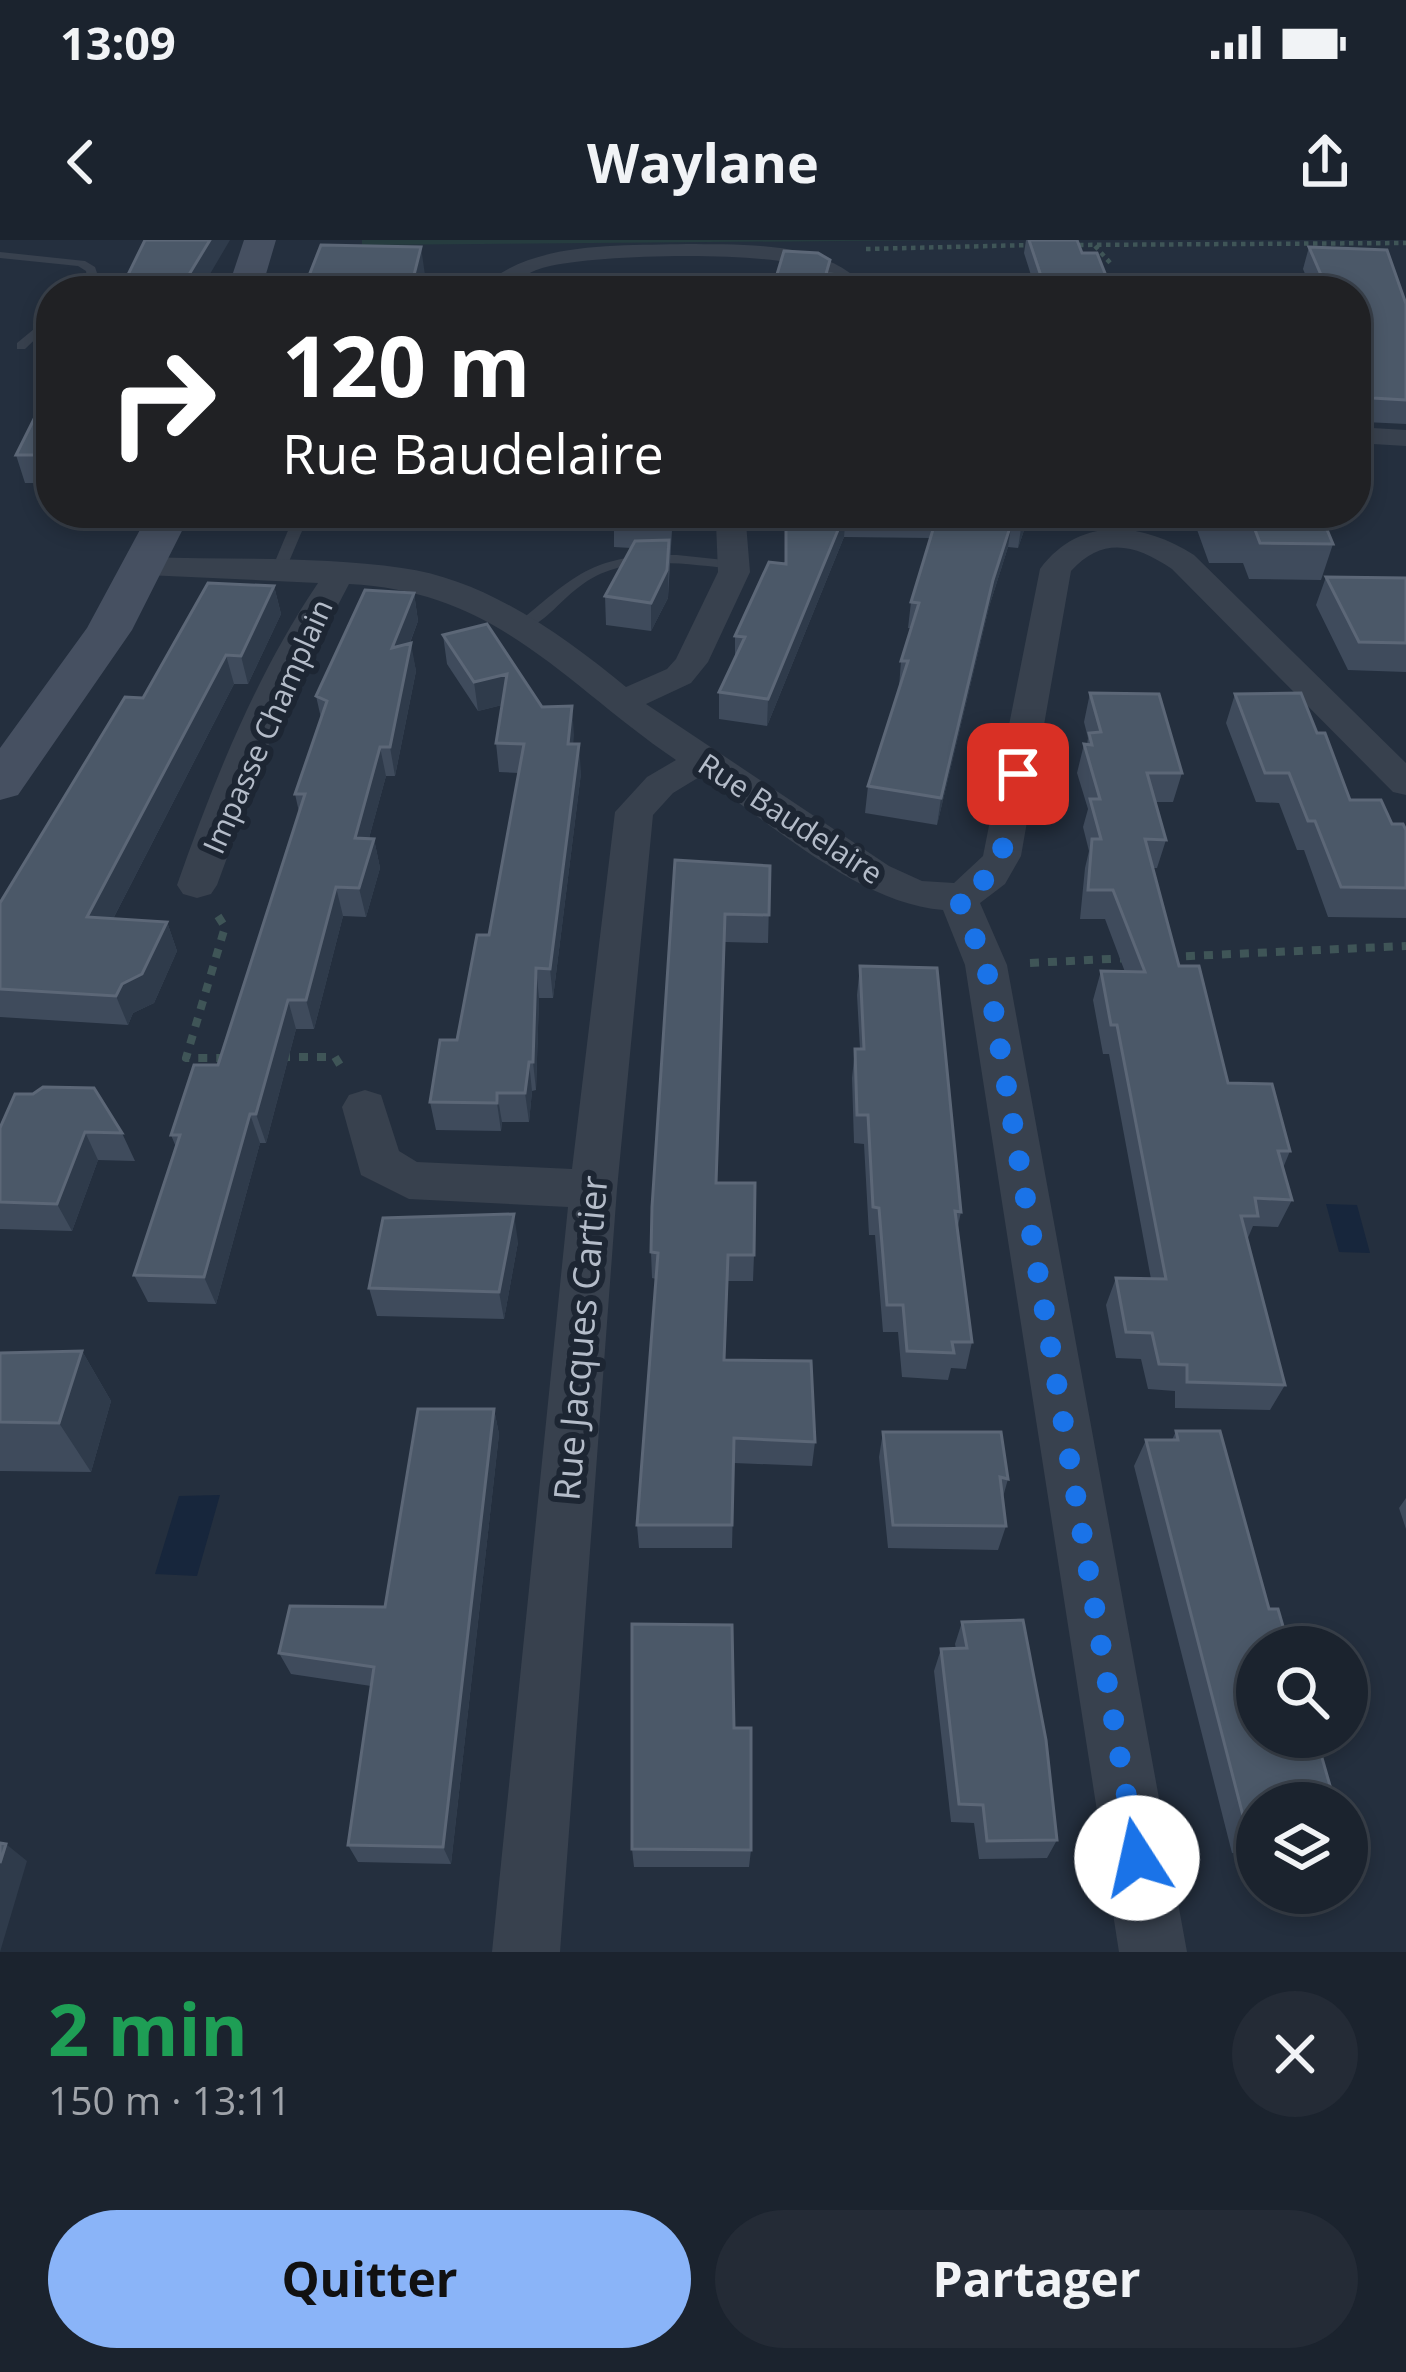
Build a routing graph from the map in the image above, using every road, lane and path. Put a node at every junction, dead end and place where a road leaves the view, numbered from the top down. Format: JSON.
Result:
{"nodes":[{"id":1,"x":260,"y":240,"type":"edge"},
{"id":2,"x":1324,"y":243,"type":"junction"},
{"id":3,"x":1406,"y":243,"type":"edge"},
{"id":4,"x":1094,"y":245,"type":"junction"},
{"id":5,"x":1337,"y":253,"type":"edge"},
{"id":6,"x":0,"y":255,"type":"edge"},
{"id":7,"x":787,"y":255,"type":"junction"},
{"id":8,"x":1113,"y":266,"type":"dead end"},
{"id":9,"x":92,"y":276,"type":"edge"},
{"id":10,"x":249,"y":276,"type":"edge"},
{"id":11,"x":511,"y":276,"type":"edge"},
{"id":12,"x":838,"y":276,"type":"edge"},
{"id":13,"x":36,"y":332,"type":"edge"},
{"id":14,"x":21,"y":346,"type":"dead end"},
{"id":15,"x":1371,"y":436,"type":"edge"},
{"id":16,"x":1406,"y":437,"type":"edge"},
{"id":17,"x":163,"y":528,"type":"edge"},
{"id":18,"x":296,"y":528,"type":"edge"},
{"id":19,"x":731,"y":528,"type":"edge"},
{"id":20,"x":734,"y":565,"type":"junction"},
{"id":21,"x":146,"y":566,"type":"junction"},
{"id":22,"x":278,"y":571,"type":"junction"},
{"id":23,"x":342,"y":571,"type":"junction"},
{"id":24,"x":522,"y":626,"type":"junction"},
{"id":25,"x":621,"y":702,"type":"junction"},
{"id":26,"x":702,"y":760,"type":"junction"},
{"id":27,"x":0,"y":784,"type":"edge"},
{"id":28,"x":1406,"y":784,"type":"edge"},
{"id":29,"x":197,"y":885,"type":"joint"},
{"id":30,"x":958,"y":898,"type":"junction"},
{"id":31,"x":1406,"y":946,"type":"edge"},
{"id":32,"x":986,"y":965,"type":"junction"},
{"id":33,"x":250,"y":1058,"type":"edge"},
{"id":34,"x":271,"y":1058,"type":"edge"},
{"id":35,"x":365,"y":1107,"type":"joint"},
{"id":36,"x":593,"y":1189,"type":"junction"},
{"id":37,"x":526,"y":1952,"type":"edge"},
{"id":38,"x":1153,"y":1952,"type":"edge"}],
"edges":[{"from":1,"to":10,"type":"main road"},
{"from":2,"to":3,"type":"path"},
{"from":2,"to":4,"type":"path"},
{"from":2,"to":5,"type":"path"},
{"from":4,"to":7,"type":"path"},
{"from":4,"to":8,"type":"path"},
{"from":6,"to":9,"type":"lane"},
{"from":7,"to":11,"type":"street"},
{"from":7,"to":12,"type":"street"},
{"from":13,"to":14,"type":"lane"},
{"from":15,"to":16,"type":"street"},
{"from":17,"to":21,"type":"main road"},
{"from":18,"to":22,"type":"lane"},
{"from":19,"to":20,"type":"street"},
{"from":20,"to":24,"type":"lane"},
{"from":20,"to":25,"type":"street"},
{"from":21,"to":22,"type":"street","name":"Rue Baudelaire"},
{"from":21,"to":27,"type":"main road"},
{"from":22,"to":23,"type":"street","name":"Rue Baudelaire"},
{"from":23,"to":24,"type":"street","name":"Rue Baudelaire"},
{"from":23,"to":29,"type":"street","name":"Impasse Champlain"},
{"from":24,"to":25,"type":"street","name":"Rue Baudelaire"},
{"from":25,"to":26,"type":"street","name":"Rue Baudelaire"},
{"from":26,"to":30,"type":"street","name":"Rue Baudelaire"},
{"from":26,"to":36,"type":"street","name":"Rue Jacques Cartier"},
{"from":28,"to":30,"type":"street"},
{"from":29,"to":33,"type":"path"},
{"from":30,"to":32,"type":"street"},
{"from":31,"to":32,"type":"path"},
{"from":32,"to":38,"type":"street"},
{"from":34,"to":35,"type":"path"},
{"from":35,"to":36,"type":"street"},
{"from":36,"to":37,"type":"street","name":"Rue Jacques Cartier"}]}
